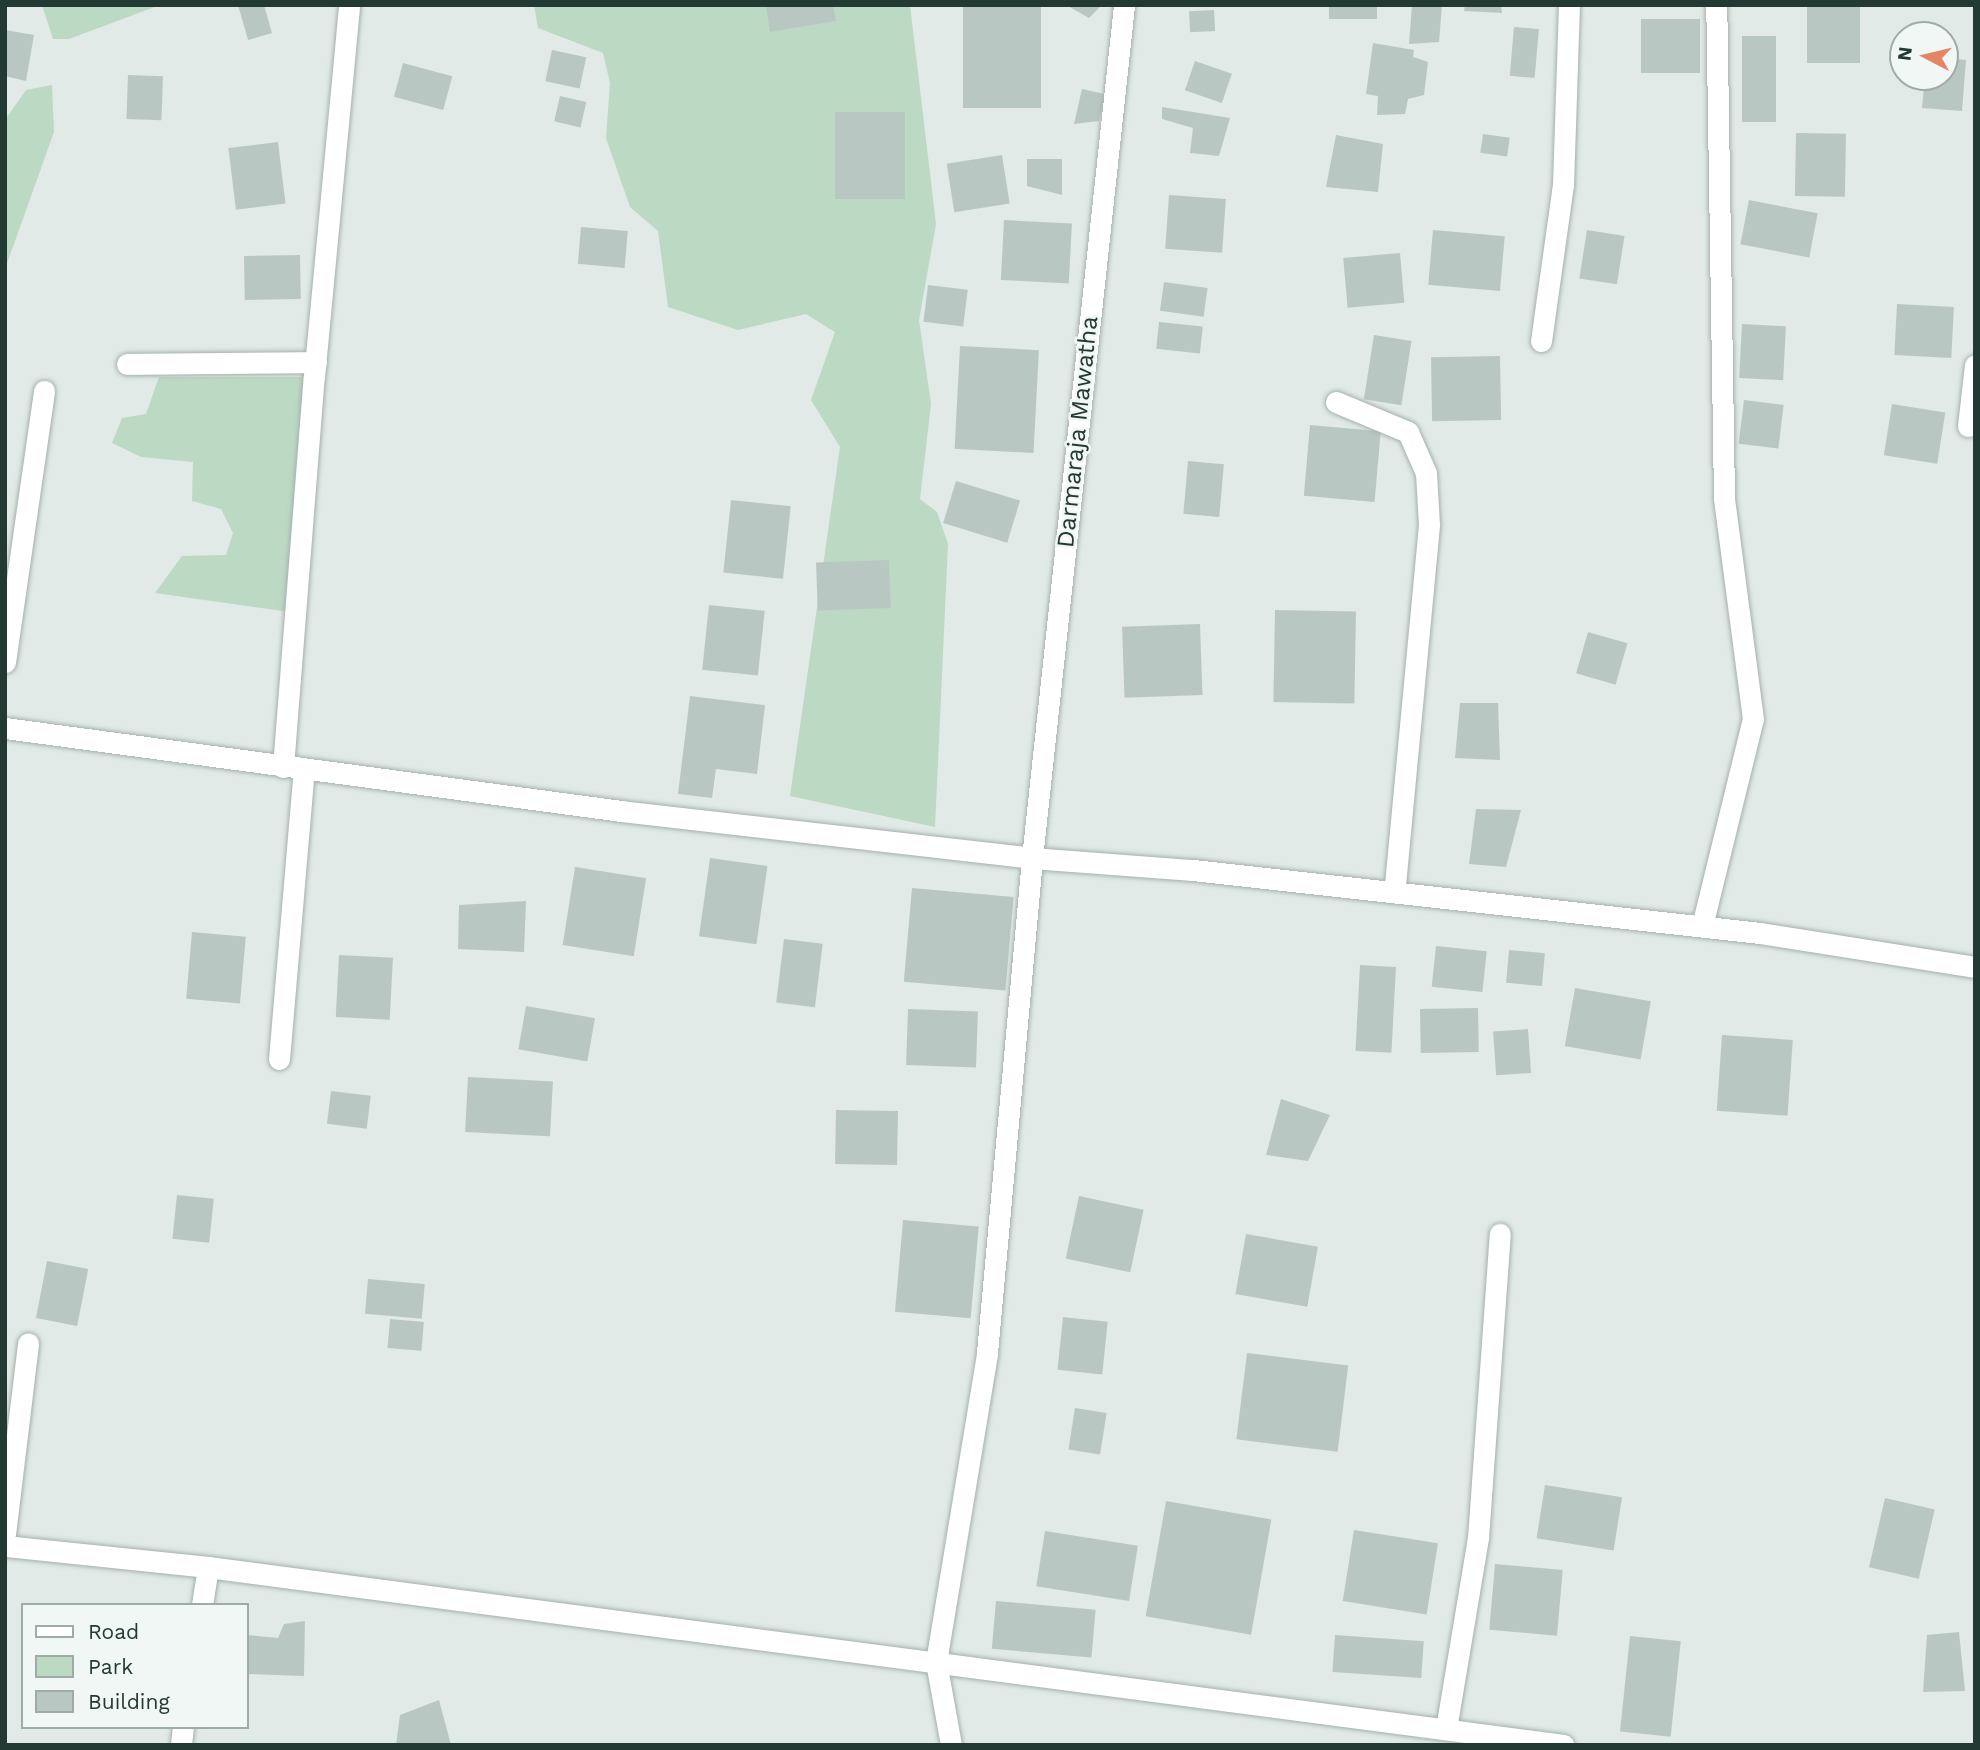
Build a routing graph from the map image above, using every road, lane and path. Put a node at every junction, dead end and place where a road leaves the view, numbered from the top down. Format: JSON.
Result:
{"nodes":[{"id":1,"x":349,"y":5,"type":"edge"},
{"id":2,"x":1124,"y":5,"type":"edge"},
{"id":3,"x":1569,"y":5,"type":"edge"},
{"id":4,"x":1717,"y":5,"type":"edge"},
{"id":5,"x":1541,"y":341,"type":"dead end"},
{"id":6,"x":316,"y":362,"type":"junction"},
{"id":7,"x":127,"y":364,"type":"dead end"},
{"id":8,"x":1975,"y":365,"type":"edge"},
{"id":9,"x":44,"y":391,"type":"dead end"},
{"id":10,"x":1336,"y":402,"type":"dead end"},
{"id":11,"x":1968,"y":426,"type":"dead end"},
{"id":12,"x":5,"y":662,"type":"edge"},
{"id":13,"x":5,"y":728,"type":"edge"},
{"id":14,"x":294,"y":768,"type":"junction"},
{"id":15,"x":1032,"y":858,"type":"junction"},
{"id":16,"x":1394,"y":892,"type":"junction"},
{"id":17,"x":1702,"y":926,"type":"junction"},
{"id":18,"x":1975,"y":967,"type":"edge"},
{"id":19,"x":278,"y":1059,"type":"dead end"},
{"id":20,"x":1500,"y":1234,"type":"dead end"},
{"id":21,"x":28,"y":1343,"type":"dead end"},
{"id":22,"x":5,"y":1534,"type":"edge"},
{"id":23,"x":5,"y":1546,"type":"edge"},
{"id":24,"x":208,"y":1567,"type":"junction"},
{"id":25,"x":202,"y":1603,"type":"edge"},
{"id":26,"x":936,"y":1662,"type":"junction"},
{"id":27,"x":1446,"y":1729,"type":"junction"},
{"id":28,"x":951,"y":1745,"type":"edge"},
{"id":29,"x":1563,"y":1745,"type":"edge"}],
"edges":[{"from":1,"to":6,"type":"street"},
{"from":2,"to":15,"type":"street","name":"Darmaraja Mawatha"},
{"from":3,"to":5,"type":"street"},
{"from":4,"to":17,"type":"street"},
{"from":6,"to":7,"type":"street"},
{"from":6,"to":14,"type":"street"},
{"from":8,"to":11,"type":"street"},
{"from":9,"to":12,"type":"street"},
{"from":10,"to":16,"type":"street"},
{"from":13,"to":14,"type":"street"},
{"from":14,"to":15,"type":"street"},
{"from":14,"to":19,"type":"street"},
{"from":15,"to":16,"type":"street"},
{"from":15,"to":26,"type":"street","name":"Darmaraja Mawatha"},
{"from":16,"to":17,"type":"street"},
{"from":17,"to":18,"type":"street"},
{"from":20,"to":27,"type":"street"},
{"from":21,"to":22,"type":"street"},
{"from":23,"to":24,"type":"street"},
{"from":24,"to":25,"type":"street"},
{"from":24,"to":26,"type":"street"},
{"from":26,"to":27,"type":"street"},
{"from":26,"to":28,"type":"street","name":"Darmaraja Mawatha"},
{"from":27,"to":29,"type":"street"}]}
